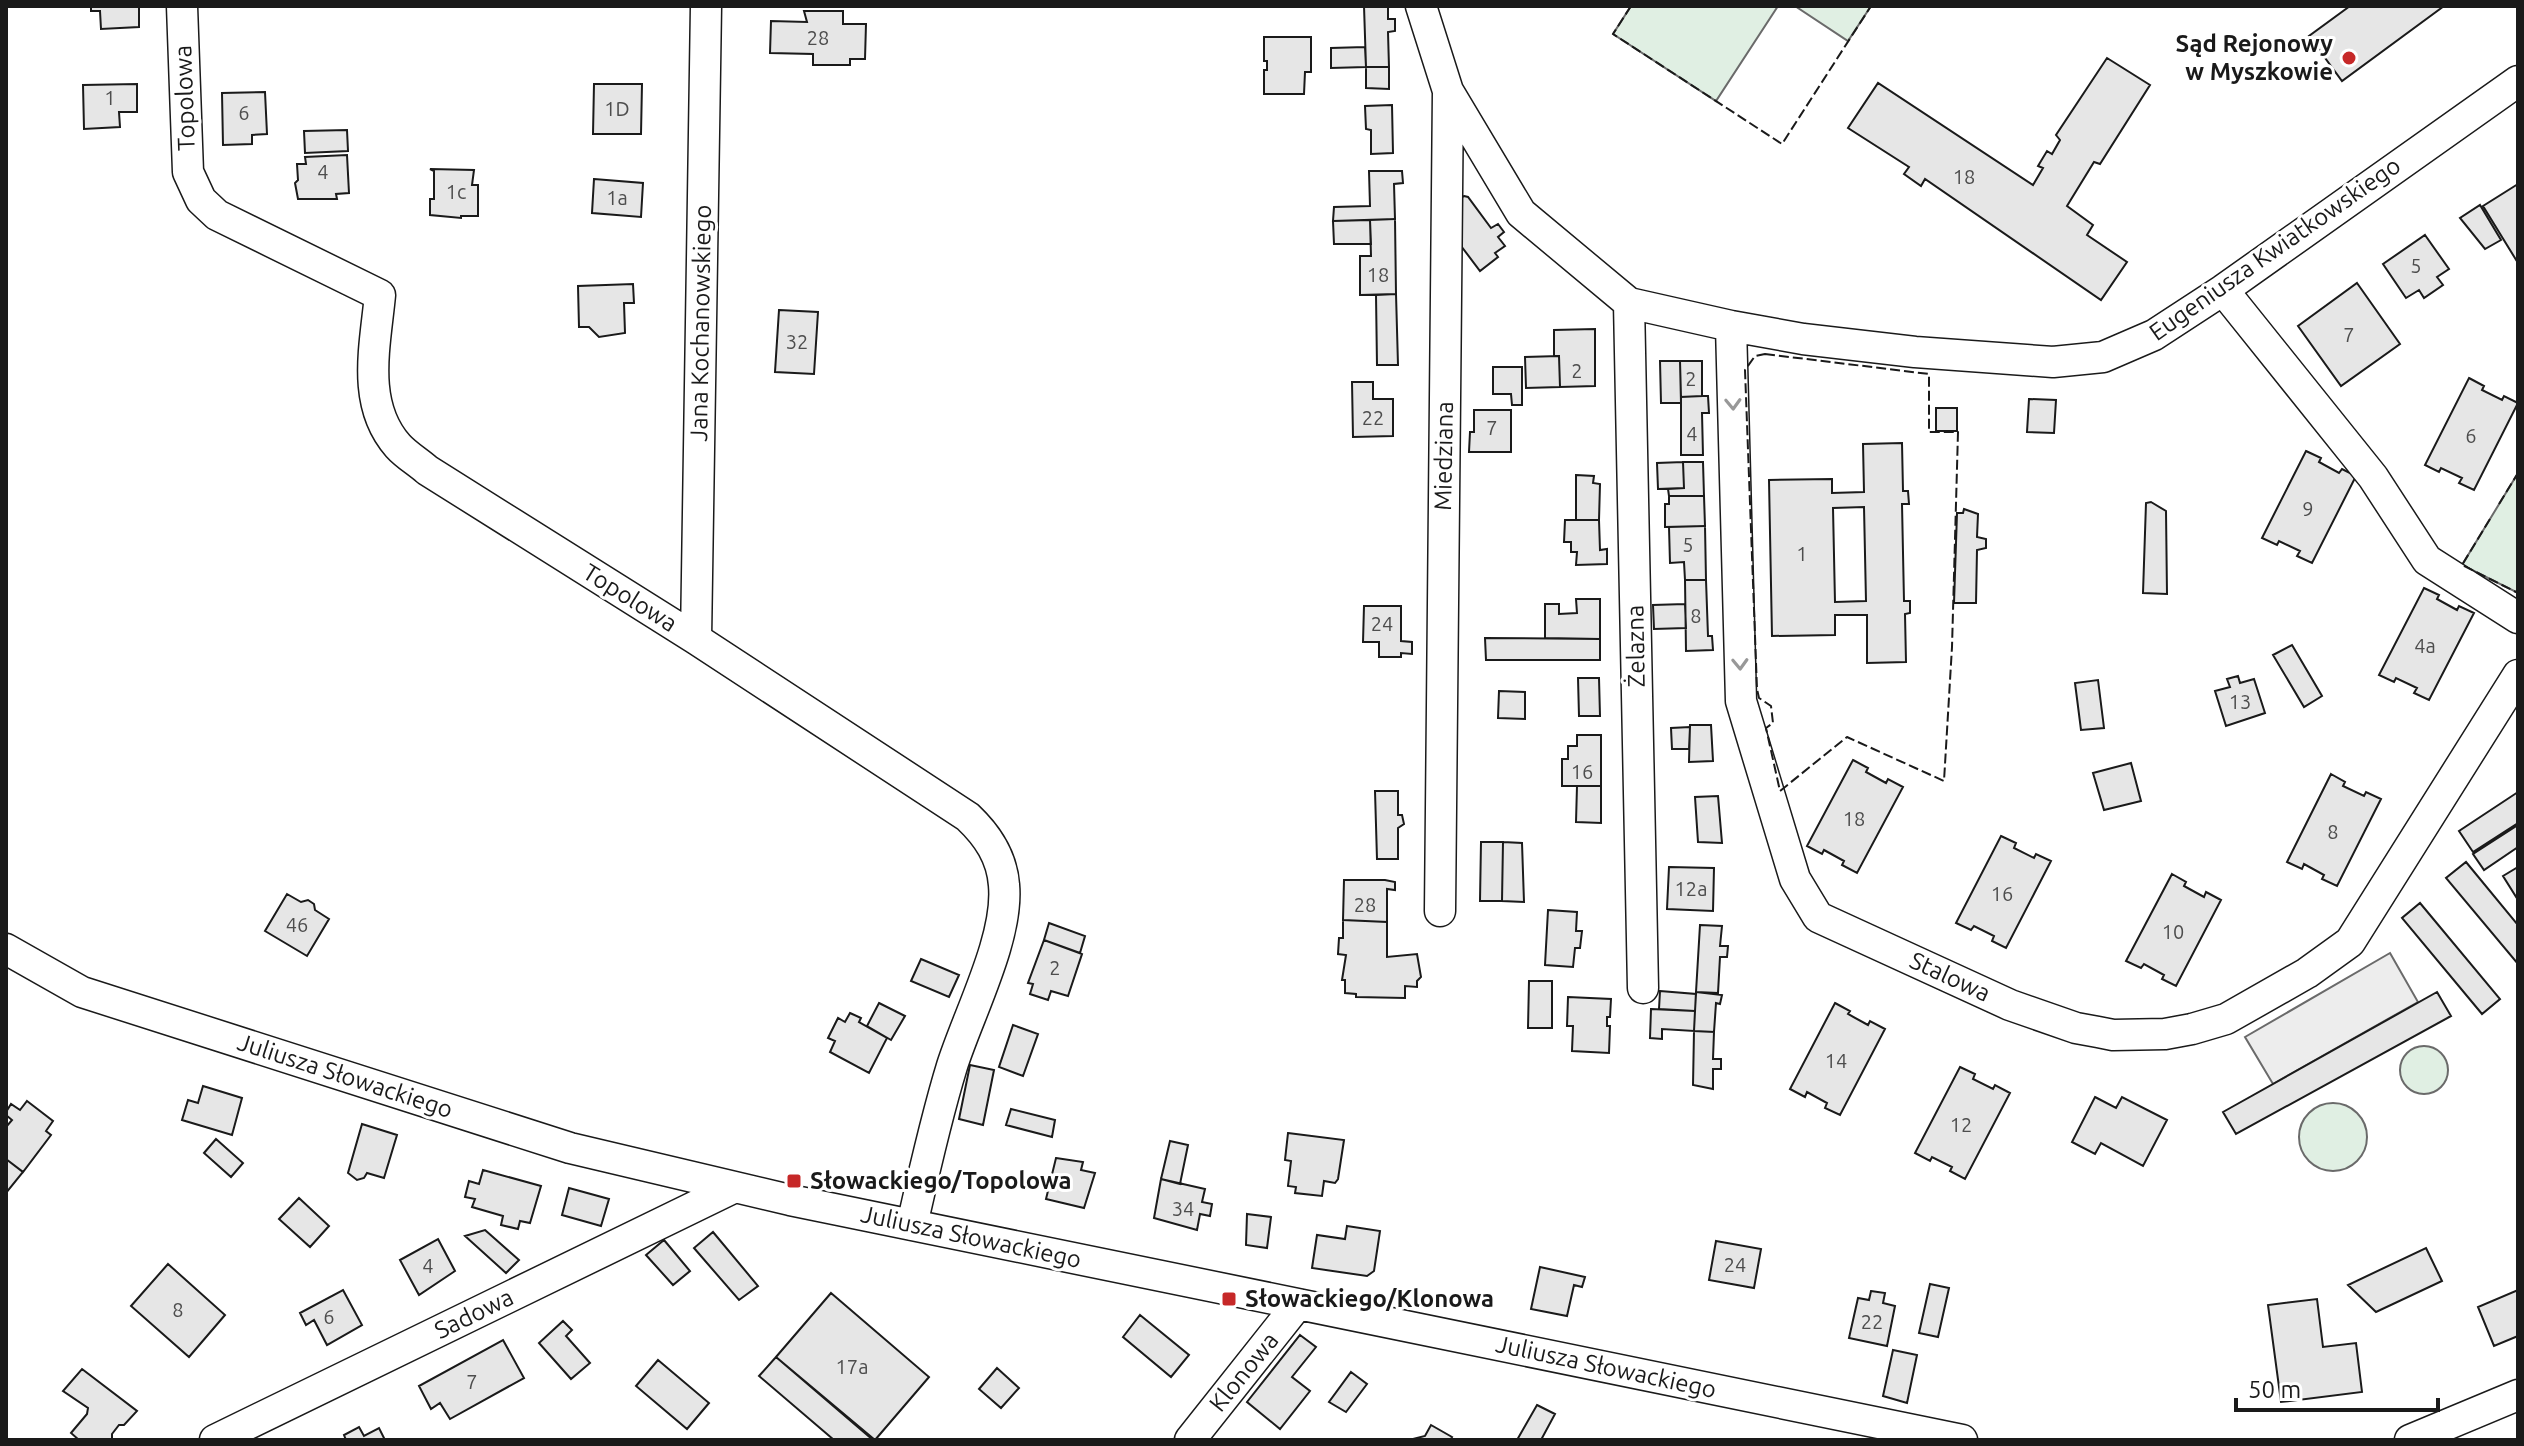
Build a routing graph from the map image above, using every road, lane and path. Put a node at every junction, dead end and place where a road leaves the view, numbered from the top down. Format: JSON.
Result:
{"nodes":[{"id":1,"x":182,"y":6,"type":"edge"},
{"id":2,"x":706,"y":6,"type":"edge"},
{"id":3,"x":1421,"y":6,"type":"edge"},
{"id":4,"x":2518,"y":81,"type":"edge"},
{"id":5,"x":1448,"y":91,"type":"junction"},
{"id":6,"x":2223,"y":290,"type":"junction"},
{"id":7,"x":1629,"y":303,"type":"junction"},
{"id":8,"x":1731,"y":326,"type":"junction"},
{"id":9,"x":2518,"y":618,"type":"edge"},
{"id":10,"x":696,"y":639,"type":"junction"},
{"id":11,"x":2518,"y":675,"type":"edge"},
{"id":12,"x":1440,"y":911,"type":"dead end"},
{"id":13,"x":6,"y":949,"type":"edge"},
{"id":14,"x":1643,"y":988,"type":"dead end"},
{"id":15,"x":733,"y":1188,"type":"junction"},
{"id":16,"x":912,"y":1225,"type":"junction"},
{"id":17,"x":1298,"y":1304,"type":"junction"},
{"id":18,"x":2518,"y":1395,"type":"edge"},
{"id":19,"x":215,"y":1440,"type":"edge"},
{"id":20,"x":1190,"y":1440,"type":"edge"},
{"id":21,"x":1962,"y":1440,"type":"edge"},
{"id":22,"x":2410,"y":1440,"type":"edge"}],
"edges":[{"from":1,"to":10,"type":"street","name":"Topolowa"},
{"from":2,"to":10,"type":"street","name":"Jana Kochanowskiego"},
{"from":3,"to":5,"type":"street","name":"Miedziana"},
{"from":4,"to":6,"type":"street","name":"Eugeniusza Kwiatkowskiego"},
{"from":5,"to":7,"type":"street","name":"Eugeniusza Kwiatkowskiego"},
{"from":5,"to":12,"type":"street","name":"Miedziana"},
{"from":6,"to":8,"type":"street","name":"Eugeniusza Kwiatkowskiego"},
{"from":6,"to":9,"type":"street"},
{"from":7,"to":8,"type":"street","name":"Eugeniusza Kwiatkowskiego"},
{"from":7,"to":14,"type":"street","name":"Żelazna"},
{"from":8,"to":11,"type":"street","name":"Stalowa","one_way":true},
{"from":10,"to":16,"type":"street","name":"Topolowa"},
{"from":13,"to":15,"type":"street","name":"Juliusza Słowackiego"},
{"from":15,"to":16,"type":"street","name":"Juliusza Słowackiego"},
{"from":15,"to":19,"type":"street","name":"Sadowa"},
{"from":16,"to":17,"type":"street","name":"Juliusza Słowackiego"},
{"from":17,"to":20,"type":"street","name":"Klonowa"},
{"from":17,"to":21,"type":"street","name":"Juliusza Słowackiego"},
{"from":18,"to":22,"type":"street"}]}
